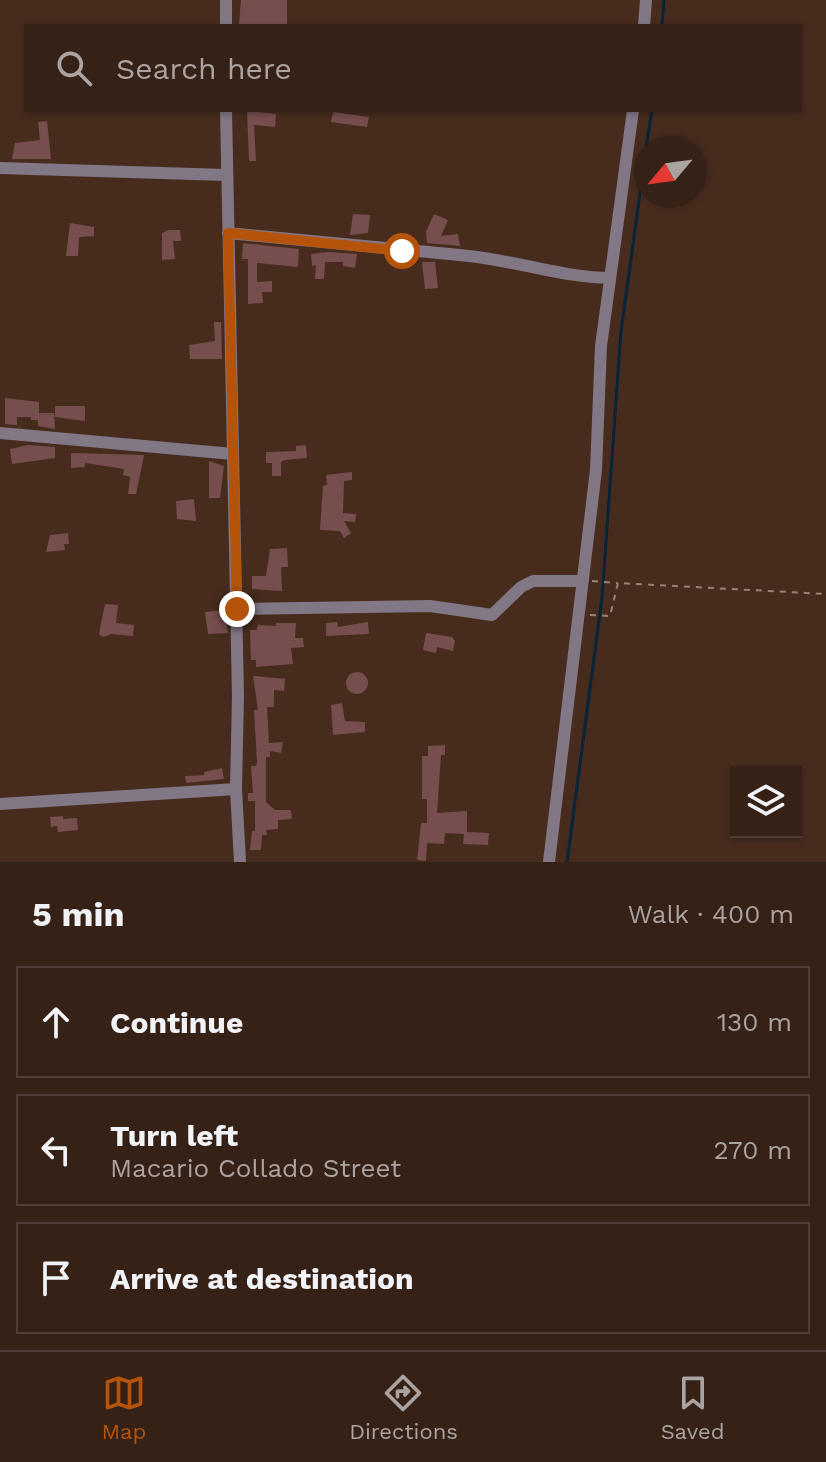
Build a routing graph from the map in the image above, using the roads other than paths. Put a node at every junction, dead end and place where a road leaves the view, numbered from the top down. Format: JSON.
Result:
{"nodes":[{"id":1,"x":226,"y":0,"type":"edge"},
{"id":2,"x":646,"y":0,"type":"edge"},
{"id":3,"x":226,"y":24,"type":"edge"},
{"id":4,"x":644,"y":24,"type":"edge"},
{"id":5,"x":226,"y":112,"type":"edge"},
{"id":6,"x":633,"y":112,"type":"edge"},
{"id":7,"x":0,"y":168,"type":"edge"},
{"id":8,"x":226,"y":175,"type":"junction"},
{"id":9,"x":228,"y":233,"type":"junction"},
{"id":10,"x":609,"y":278,"type":"junction"},
{"id":11,"x":0,"y":433,"type":"edge"},
{"id":12,"x":233,"y":454,"type":"junction"},
{"id":13,"x":587,"y":581,"type":"junction"},
{"id":14,"x":237,"y":609,"type":"junction"},
{"id":15,"x":236,"y":789,"type":"junction"},
{"id":16,"x":0,"y":804,"type":"edge"},
{"id":17,"x":240,"y":862,"type":"edge"},
{"id":18,"x":549,"y":862,"type":"edge"}],
"edges":[{"from":1,"to":3,"type":"street"},
{"from":2,"to":4,"type":"street"},
{"from":5,"to":8,"type":"street"},
{"from":6,"to":10,"type":"street"},
{"from":7,"to":8,"type":"street"},
{"from":8,"to":9,"type":"street"},
{"from":9,"to":10,"type":"street"},
{"from":9,"to":12,"type":"street"},
{"from":10,"to":13,"type":"street"},
{"from":11,"to":12,"type":"street"},
{"from":12,"to":14,"type":"street"},
{"from":13,"to":14,"type":"street"},
{"from":13,"to":18,"type":"street"},
{"from":14,"to":15,"type":"street"},
{"from":15,"to":16,"type":"street"},
{"from":15,"to":17,"type":"street"}]}
